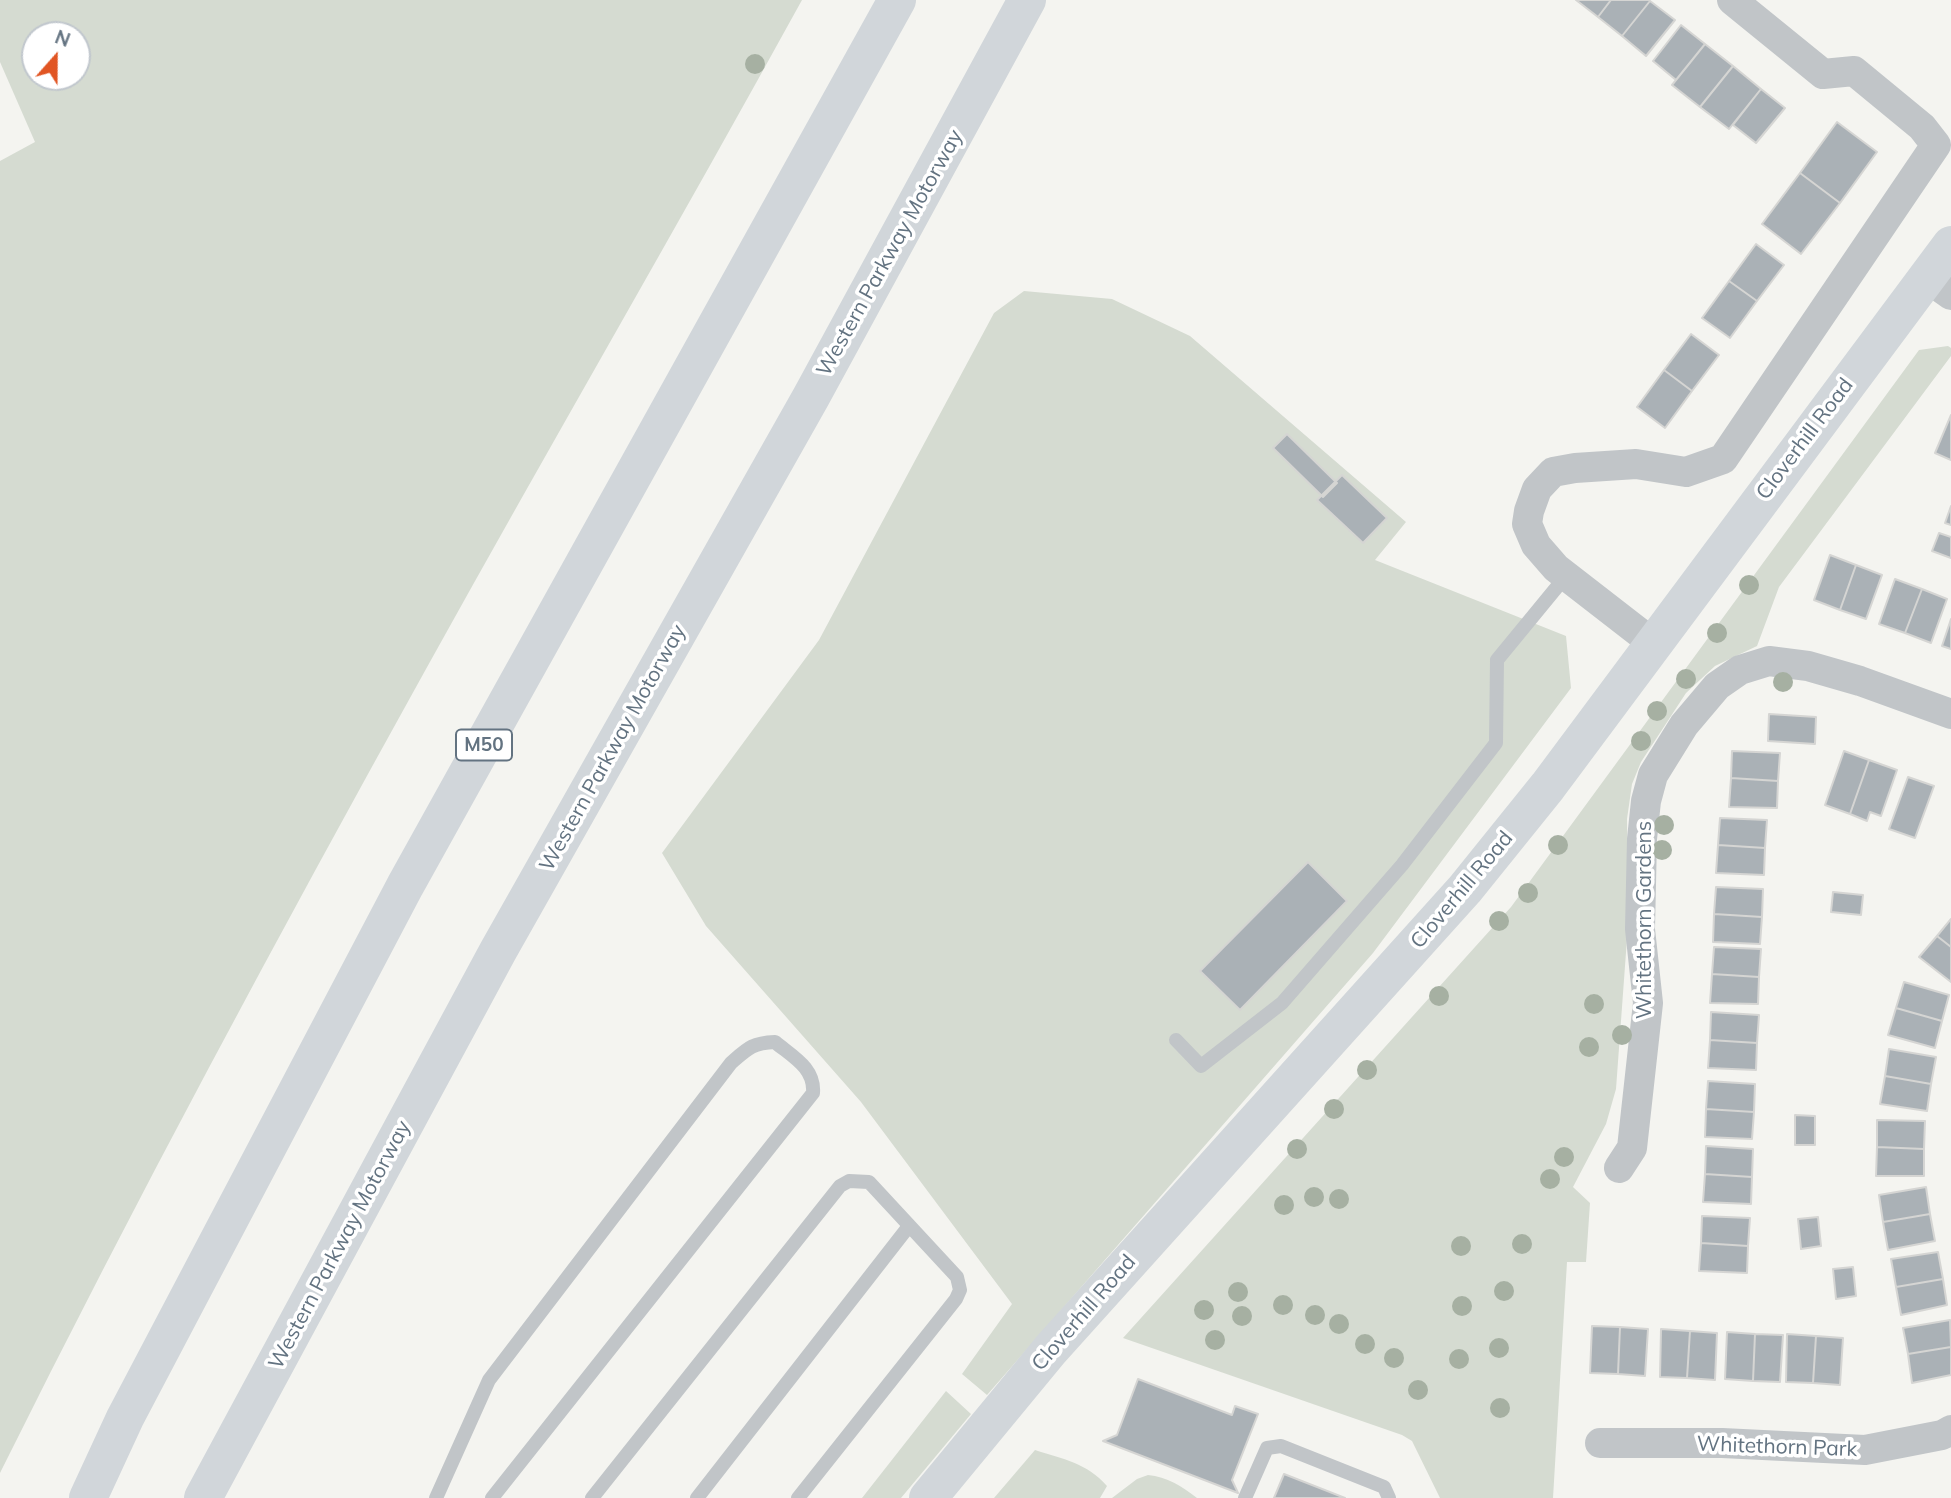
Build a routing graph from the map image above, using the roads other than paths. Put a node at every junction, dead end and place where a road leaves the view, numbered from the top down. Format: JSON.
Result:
{"nodes":[{"id":1,"x":897,"y":0,"type":"edge"},
{"id":2,"x":1027,"y":0,"type":"edge"},
{"id":3,"x":1742,"y":3,"type":"edge"},
{"id":4,"x":1951,"y":245,"type":"edge"},
{"id":5,"x":1939,"y":287,"type":"edge"},
{"id":6,"x":1566,"y":576,"type":"junction"},
{"id":7,"x":1654,"y":644,"type":"junction"},
{"id":8,"x":1951,"y":714,"type":"edge"},
{"id":9,"x":1176,"y":1040,"type":"dead end"},
{"id":10,"x":1619,"y":1168,"type":"dead end"},
{"id":11,"x":909,"y":1226,"type":"junction"},
{"id":12,"x":1951,"y":1430,"type":"edge"},
{"id":13,"x":1600,"y":1443,"type":"dead end"},
{"id":14,"x":88,"y":1498,"type":"edge"},
{"id":15,"x":203,"y":1498,"type":"edge"},
{"id":16,"x":436,"y":1498,"type":"edge"},
{"id":17,"x":492,"y":1498,"type":"edge"},
{"id":18,"x":592,"y":1498,"type":"edge"},
{"id":19,"x":696,"y":1498,"type":"edge"},
{"id":20,"x":798,"y":1498,"type":"edge"},
{"id":21,"x":928,"y":1498,"type":"edge"},
{"id":22,"x":1245,"y":1498,"type":"edge"},
{"id":23,"x":1389,"y":1498,"type":"edge"}],
"edges":[{"from":1,"to":14,"type":"main road","number":"M50"},
{"from":2,"to":15,"type":"main road","name":"Western Parkway Motorway"},
{"from":3,"to":6,"type":"street"},
{"from":4,"to":5,"type":"main road","name":"Cloverhill Road"},
{"from":5,"to":7,"type":"main road","name":"Cloverhill Road"},
{"from":6,"to":7,"type":"street"},
{"from":6,"to":9,"type":"lane"},
{"from":7,"to":21,"type":"main road","name":"Cloverhill Road"},
{"from":8,"to":10,"type":"street","name":"Whitethorn Gardens"},
{"from":11,"to":18,"type":"lane"},
{"from":11,"to":19,"type":"lane"},
{"from":11,"to":20,"type":"lane"},
{"from":12,"to":13,"type":"street","name":"Whitethorn Park"},
{"from":16,"to":17,"type":"lane"},
{"from":22,"to":23,"type":"lane"}]}
